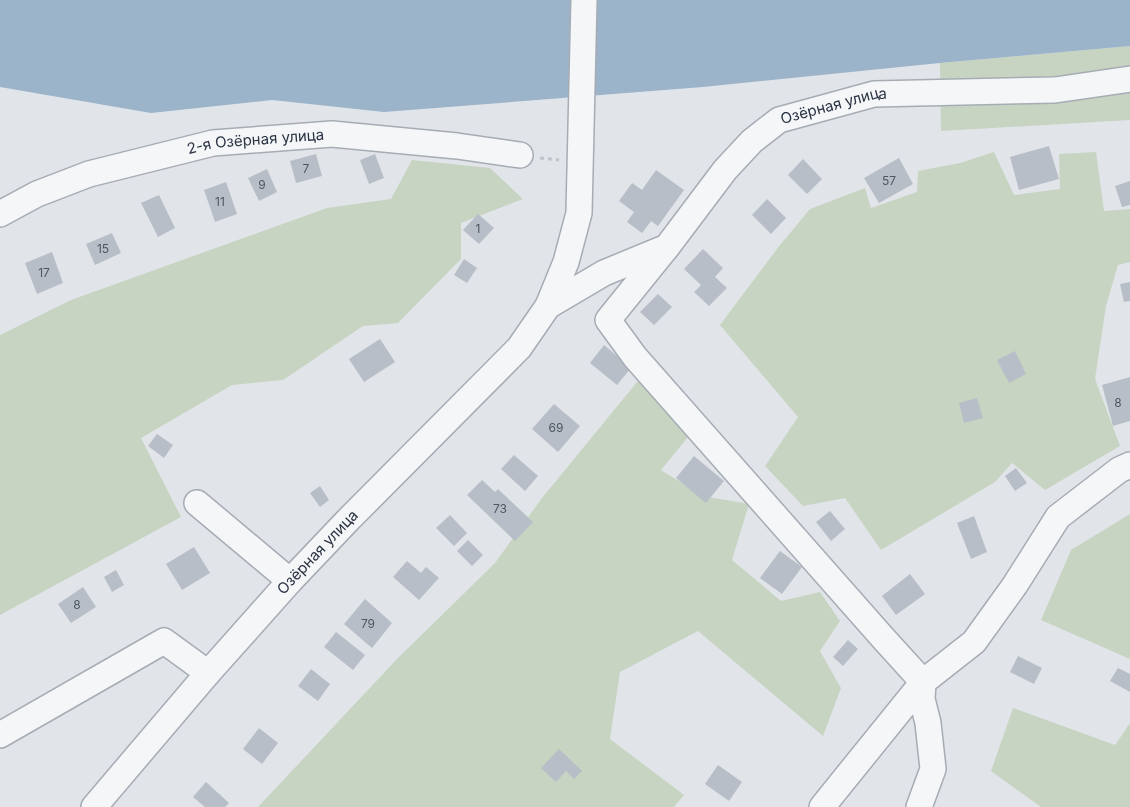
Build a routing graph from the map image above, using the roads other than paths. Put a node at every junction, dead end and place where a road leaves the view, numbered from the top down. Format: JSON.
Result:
{"nodes":[{"id":1,"x":584,"y":0,"type":"edge"},
{"id":2,"x":1130,"y":79,"type":"edge"},
{"id":3,"x":520,"y":156,"type":"road end"},
{"id":4,"x":0,"y":214,"type":"edge"},
{"id":5,"x":667,"y":247,"type":"junction"},
{"id":6,"x":548,"y":306,"type":"junction"},
{"id":7,"x":1130,"y":465,"type":"edge"},
{"id":8,"x":197,"y":503,"type":"dead end"},
{"id":9,"x":290,"y":581,"type":"junction"},
{"id":10,"x":208,"y":673,"type":"junction"},
{"id":11,"x":923,"y":682,"type":"junction"},
{"id":12,"x":0,"y":735,"type":"edge"},
{"id":13,"x":94,"y":807,"type":"edge"},
{"id":14,"x":822,"y":807,"type":"edge"},
{"id":15,"x":919,"y":807,"type":"edge"}],
"edges":[{"from":1,"to":6,"type":"street","name":"Озёрная улица"},
{"from":2,"to":5,"type":"street","name":"Озёрная улица"},
{"from":3,"to":4,"type":"street","name":"2-я Озёрная улица"},
{"from":5,"to":6,"type":"street","name":"Озёрная улица"},
{"from":5,"to":11,"type":"street"},
{"from":6,"to":9,"type":"street","name":"Озёрная улица"},
{"from":7,"to":11,"type":"street"},
{"from":8,"to":9,"type":"street"},
{"from":9,"to":10,"type":"street","name":"Озёрная улица"},
{"from":10,"to":12,"type":"street"},
{"from":10,"to":13,"type":"street","name":"Озёрная улица"},
{"from":11,"to":14,"type":"street"},
{"from":11,"to":15,"type":"street"}]}
